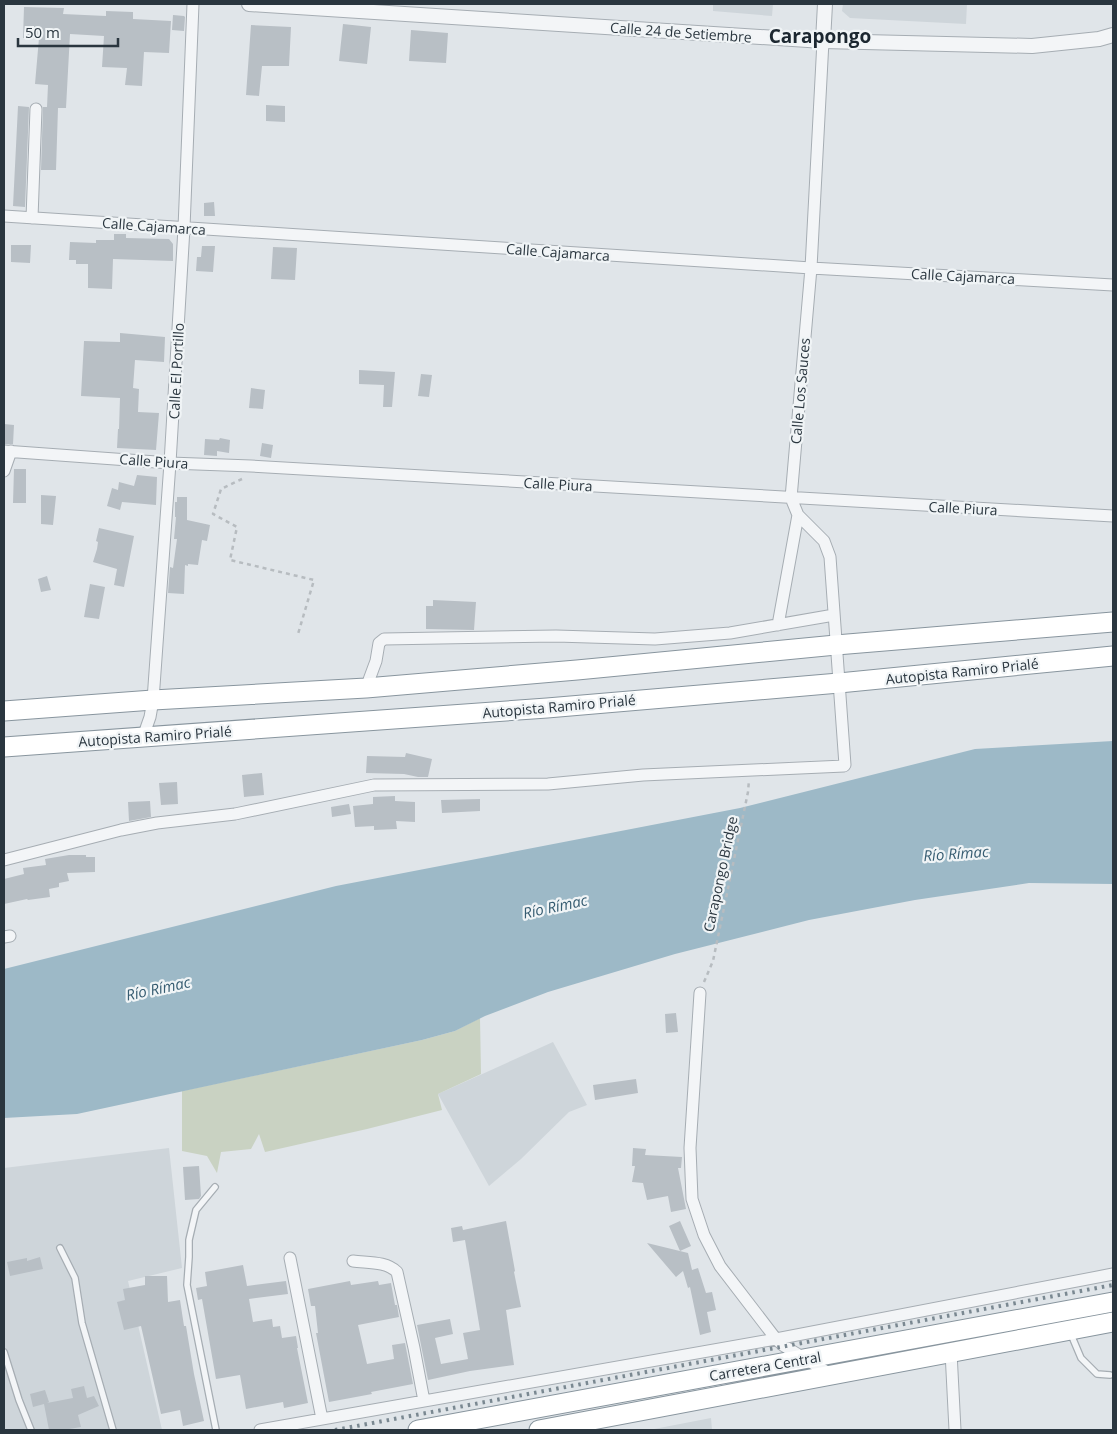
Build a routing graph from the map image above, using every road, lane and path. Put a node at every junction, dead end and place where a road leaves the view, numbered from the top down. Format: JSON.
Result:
{"nodes":[{"id":1,"x":193,"y":4,"type":"edge"},
{"id":2,"x":249,"y":4,"type":"edge"},
{"id":3,"x":825,"y":4,"type":"edge"},
{"id":4,"x":1113,"y":35,"type":"edge"},
{"id":5,"x":823,"y":41,"type":"junction"},
{"id":6,"x":36,"y":109,"type":"dead end"},
{"id":7,"x":4,"y":216,"type":"edge"},
{"id":8,"x":32,"y":218,"type":"junction"},
{"id":9,"x":184,"y":228,"type":"junction"},
{"id":10,"x":811,"y":268,"type":"junction"},
{"id":11,"x":1113,"y":285,"type":"edge"},
{"id":12,"x":7,"y":451,"type":"edge"},
{"id":13,"x":170,"y":463,"type":"junction"},
{"id":14,"x":251,"y":466,"type":"junction"},
{"id":15,"x":4,"y":471,"type":"edge"},
{"id":16,"x":791,"y":498,"type":"junction"},
{"id":17,"x":798,"y":515,"type":"junction"},
{"id":18,"x":1113,"y":516,"type":"edge"},
{"id":19,"x":834,"y":615,"type":"junction"},
{"id":20,"x":1113,"y":622,"type":"edge"},
{"id":21,"x":778,"y":625,"type":"junction"},
{"id":22,"x":298,"y":634,"type":"dead end"},
{"id":23,"x":836,"y":645,"type":"junction"},
{"id":24,"x":1113,"y":656,"type":"edge"},
{"id":25,"x":839,"y":684,"type":"junction"},
{"id":26,"x":366,"y":688,"type":"junction"},
{"id":27,"x":153,"y":700,"type":"junction"},
{"id":28,"x":4,"y":711,"type":"edge"},
{"id":29,"x":143,"y":737,"type":"junction"},
{"id":30,"x":4,"y":748,"type":"edge"},
{"id":31,"x":748,"y":792,"type":"dead end"},
{"id":32,"x":4,"y":860,"type":"edge"},
{"id":33,"x":700,"y":993,"type":"joint"},
{"id":34,"x":215,"y":1187,"type":"dead end"},
{"id":35,"x":60,"y":1248,"type":"dead end"},
{"id":36,"x":290,"y":1258,"type":"dead end"},
{"id":37,"x":353,"y":1261,"type":"dead end"},
{"id":38,"x":1113,"y":1274,"type":"edge"},
{"id":39,"x":1113,"y":1302,"type":"edge"},
{"id":40,"x":1113,"y":1322,"type":"edge"},
{"id":41,"x":1069,"y":1330,"type":"junction"},
{"id":42,"x":776,"y":1339,"type":"junction"},
{"id":43,"x":4,"y":1352,"type":"edge"},
{"id":44,"x":951,"y":1352,"type":"junction"},
{"id":45,"x":806,"y":1358,"type":"junction"},
{"id":46,"x":833,"y":1375,"type":"junction"},
{"id":47,"x":1110,"y":1375,"type":"dead end"},
{"id":48,"x":424,"y":1401,"type":"junction"},
{"id":49,"x":322,"y":1419,"type":"junction"},
{"id":50,"x":31,"y":1430,"type":"edge"},
{"id":51,"x":113,"y":1430,"type":"edge"},
{"id":52,"x":216,"y":1430,"type":"edge"},
{"id":53,"x":260,"y":1430,"type":"edge"},
{"id":54,"x":418,"y":1430,"type":"edge"},
{"id":55,"x":539,"y":1430,"type":"edge"},
{"id":56,"x":956,"y":1430,"type":"edge"}],
"edges":[{"from":1,"to":9,"type":"street","name":"Calle El Portillo"},
{"from":2,"to":5,"type":"street","name":"Calle 24 de Setiembre"},
{"from":3,"to":5,"type":"street","name":"Calle Los Sauces"},
{"from":4,"to":5,"type":"street","name":"Calle 24 de Setiembre"},
{"from":5,"to":10,"type":"street","name":"Calle Los Sauces"},
{"from":6,"to":8,"type":"street"},
{"from":7,"to":8,"type":"street","name":"Calle Cajamarca"},
{"from":8,"to":9,"type":"street","name":"Calle Cajamarca"},
{"from":9,"to":10,"type":"street","name":"Calle Cajamarca"},
{"from":9,"to":13,"type":"street","name":"Calle El Portillo"},
{"from":10,"to":11,"type":"street","name":"Calle Cajamarca"},
{"from":10,"to":16,"type":"street","name":"Calle Los Sauces"},
{"from":12,"to":13,"type":"street","name":"Calle Piura"},
{"from":12,"to":15,"type":"street"},
{"from":13,"to":14,"type":"street","name":"Calle Piura"},
{"from":13,"to":27,"type":"street","name":"Calle El Portillo"},
{"from":14,"to":16,"type":"street","name":"Calle Piura"},
{"from":14,"to":22,"type":"path"},
{"from":16,"to":17,"type":"street","name":"Calle Los Sauces"},
{"from":16,"to":18,"type":"street","name":"Calle Piura"},
{"from":17,"to":19,"type":"street","name":"Calle Los Sauces"},
{"from":17,"to":21,"type":"street"},
{"from":19,"to":21,"type":"street"},
{"from":19,"to":23,"type":"street","name":"Calle Los Sauces"},
{"from":20,"to":23,"type":"highway"},
{"from":21,"to":26,"type":"street"},
{"from":23,"to":25,"type":"street","name":"Calle Los Sauces"},
{"from":23,"to":26,"type":"highway"},
{"from":24,"to":25,"type":"highway","name":"Autopista Ramiro Prialé"},
{"from":25,"to":29,"type":"highway","name":"Autopista Ramiro Prialé"},
{"from":25,"to":32,"type":"street","name":"Calle Los Sauces"},
{"from":26,"to":27,"type":"highway"},
{"from":27,"to":28,"type":"highway"},
{"from":27,"to":29,"type":"street","name":"Calle El Portillo"},
{"from":29,"to":30,"type":"highway","name":"Autopista Ramiro Prialé"},
{"from":31,"to":33,"type":"path","name":"Carapongo Bridge"},
{"from":33,"to":42,"type":"street"},
{"from":34,"to":52,"type":"lane"},
{"from":35,"to":51,"type":"lane"},
{"from":36,"to":49,"type":"street"},
{"from":37,"to":48,"type":"street"},
{"from":38,"to":42,"type":"street"},
{"from":39,"to":45,"type":"highway","name":"Carretera Central"},
{"from":40,"to":41,"type":"highway","name":"Carretera Central"},
{"from":41,"to":44,"type":"highway","name":"Carretera Central"},
{"from":41,"to":47,"type":"lane"},
{"from":42,"to":45,"type":"street"},
{"from":42,"to":48,"type":"street"},
{"from":43,"to":50,"type":"lane"},
{"from":44,"to":46,"type":"highway","name":"Carretera Central"},
{"from":44,"to":56,"type":"street"},
{"from":45,"to":46,"type":"street"},
{"from":45,"to":54,"type":"highway","name":"Carretera Central"},
{"from":46,"to":55,"type":"highway","name":"Carretera Central"},
{"from":48,"to":49,"type":"street"},
{"from":49,"to":53,"type":"street"}]}
